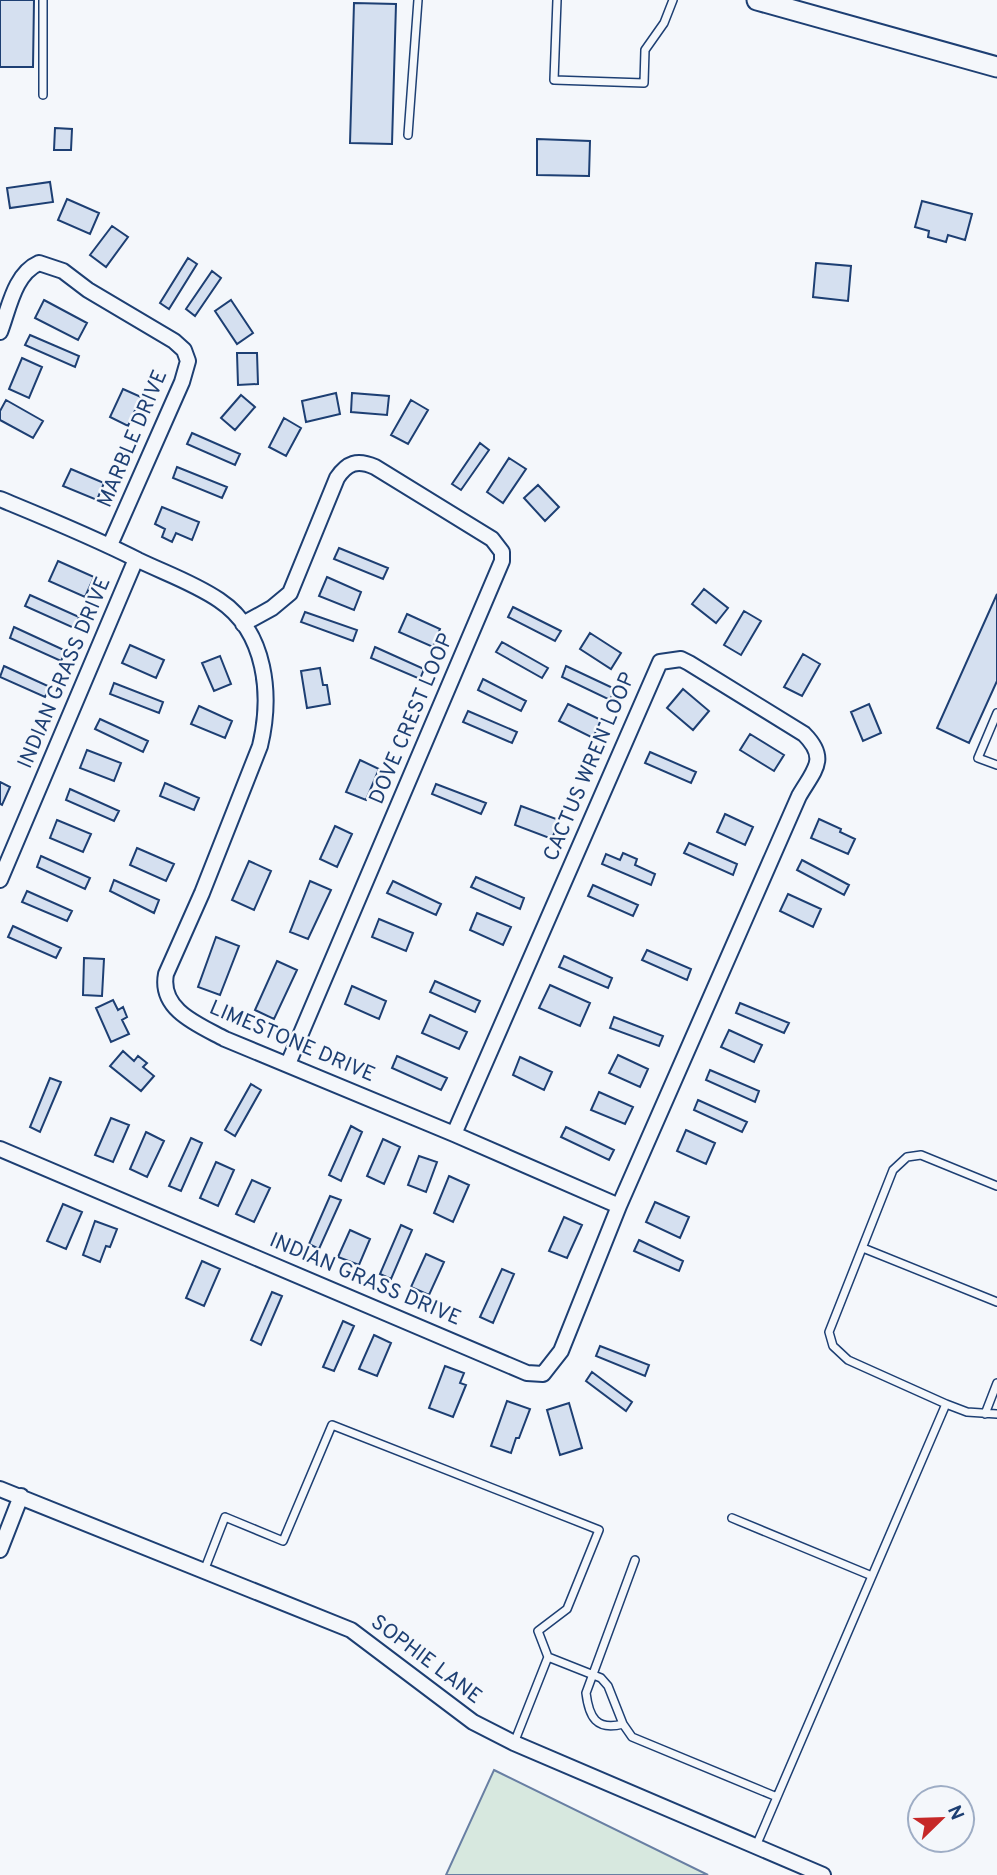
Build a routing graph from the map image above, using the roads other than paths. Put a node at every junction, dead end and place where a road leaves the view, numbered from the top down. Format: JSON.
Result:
{"nodes":[{"id":1,"x":43,"y":0,"type":"edge"},
{"id":2,"x":418,"y":0,"type":"edge"},
{"id":3,"x":557,"y":0,"type":"edge"},
{"id":4,"x":673,"y":0,"type":"edge"},
{"id":5,"x":757,"y":0,"type":"edge"},
{"id":6,"x":997,"y":67,"type":"edge"},
{"id":7,"x":43,"y":95,"type":"dead end"},
{"id":8,"x":408,"y":135,"type":"dead end"},
{"id":9,"x":0,"y":332,"type":"edge"},
{"id":10,"x":0,"y":499,"type":"edge"},
{"id":11,"x":110,"y":545,"type":"junction"},
{"id":12,"x":136,"y":559,"type":"junction"},
{"id":13,"x":243,"y":624,"type":"junction"},
{"id":14,"x":997,"y":713,"type":"edge"},
{"id":15,"x":997,"y":765,"type":"edge"},
{"id":16,"x":0,"y":880,"type":"edge"},
{"id":17,"x":288,"y":1064,"type":"junction"},
{"id":18,"x":454,"y":1134,"type":"junction"},
{"id":19,"x":0,"y":1149,"type":"edge"},
{"id":20,"x":997,"y":1186,"type":"edge"},
{"id":21,"x":619,"y":1206,"type":"junction"},
{"id":22,"x":863,"y":1248,"type":"junction"},
{"id":23,"x":997,"y":1302,"type":"edge"},
{"id":24,"x":997,"y":1383,"type":"edge"},
{"id":25,"x":946,"y":1404,"type":"junction"},
{"id":26,"x":985,"y":1414,"type":"junction"},
{"id":27,"x":997,"y":1414,"type":"edge"},
{"id":28,"x":0,"y":1489,"type":"edge"},
{"id":29,"x":22,"y":1496,"type":"junction"},
{"id":30,"x":732,"y":1518,"type":"dead end"},
{"id":31,"x":0,"y":1550,"type":"edge"},
{"id":32,"x":635,"y":1560,"type":"dead end"},
{"id":33,"x":204,"y":1571,"type":"junction"},
{"id":34,"x":872,"y":1576,"type":"junction"},
{"id":35,"x":548,"y":1657,"type":"junction"},
{"id":36,"x":591,"y":1675,"type":"junction"},
{"id":37,"x":622,"y":1724,"type":"junction"},
{"id":38,"x":513,"y":1743,"type":"junction"},
{"id":39,"x":777,"y":1797,"type":"junction"},
{"id":40,"x":755,"y":1846,"type":"junction"},
{"id":41,"x":823,"y":1875,"type":"edge"}],
"edges":[{"from":1,"to":7,"type":"lane"},
{"from":2,"to":8,"type":"lane"},
{"from":3,"to":4,"type":"lane"},
{"from":5,"to":6,"type":"main road"},
{"from":9,"to":11,"type":"street","name":"MARBLE DRIVE"},
{"from":10,"to":11,"type":"street","name":"LIMESTONE DRIVE"},
{"from":11,"to":12,"type":"street","name":"LIMESTONE DRIVE"},
{"from":12,"to":13,"type":"street","name":"LIMESTONE DRIVE"},
{"from":12,"to":16,"type":"street","name":"INDIAN GRASS DRIVE"},
{"from":13,"to":17,"type":"street","name":"LIMESTONE DRIVE"},
{"from":13,"to":17,"type":"street","name":"DOVE CREST LOOP"},
{"from":14,"to":15,"type":"lane"},
{"from":17,"to":18,"type":"street","name":"LIMESTONE DRIVE"},
{"from":18,"to":21,"type":"street","name":"LIMESTONE DRIVE"},
{"from":18,"to":21,"type":"street","name":"CACTUS WREN LOOP"},
{"from":19,"to":21,"type":"street","name":"INDIAN GRASS DRIVE"},
{"from":20,"to":22,"type":"lane"},
{"from":22,"to":23,"type":"lane"},
{"from":22,"to":25,"type":"lane"},
{"from":24,"to":26,"type":"lane"},
{"from":25,"to":26,"type":"lane"},
{"from":25,"to":34,"type":"lane"},
{"from":26,"to":27,"type":"lane"},
{"from":28,"to":29,"type":"street","name":"SOPHIE LANE"},
{"from":29,"to":31,"type":"street"},
{"from":29,"to":33,"type":"street","name":"SOPHIE LANE"},
{"from":30,"to":34,"type":"lane"},
{"from":32,"to":36,"type":"lane"},
{"from":33,"to":35,"type":"lane"},
{"from":33,"to":38,"type":"street","name":"SOPHIE LANE"},
{"from":34,"to":39,"type":"lane"},
{"from":35,"to":36,"type":"lane"},
{"from":35,"to":38,"type":"lane"},
{"from":36,"to":37,"type":"lane"},
{"from":36,"to":37,"type":"lane"},
{"from":37,"to":39,"type":"lane"},
{"from":38,"to":40,"type":"street","name":"SOPHIE LANE"},
{"from":39,"to":40,"type":"lane"},
{"from":40,"to":41,"type":"street","name":"SOPHIE LANE"}]}
